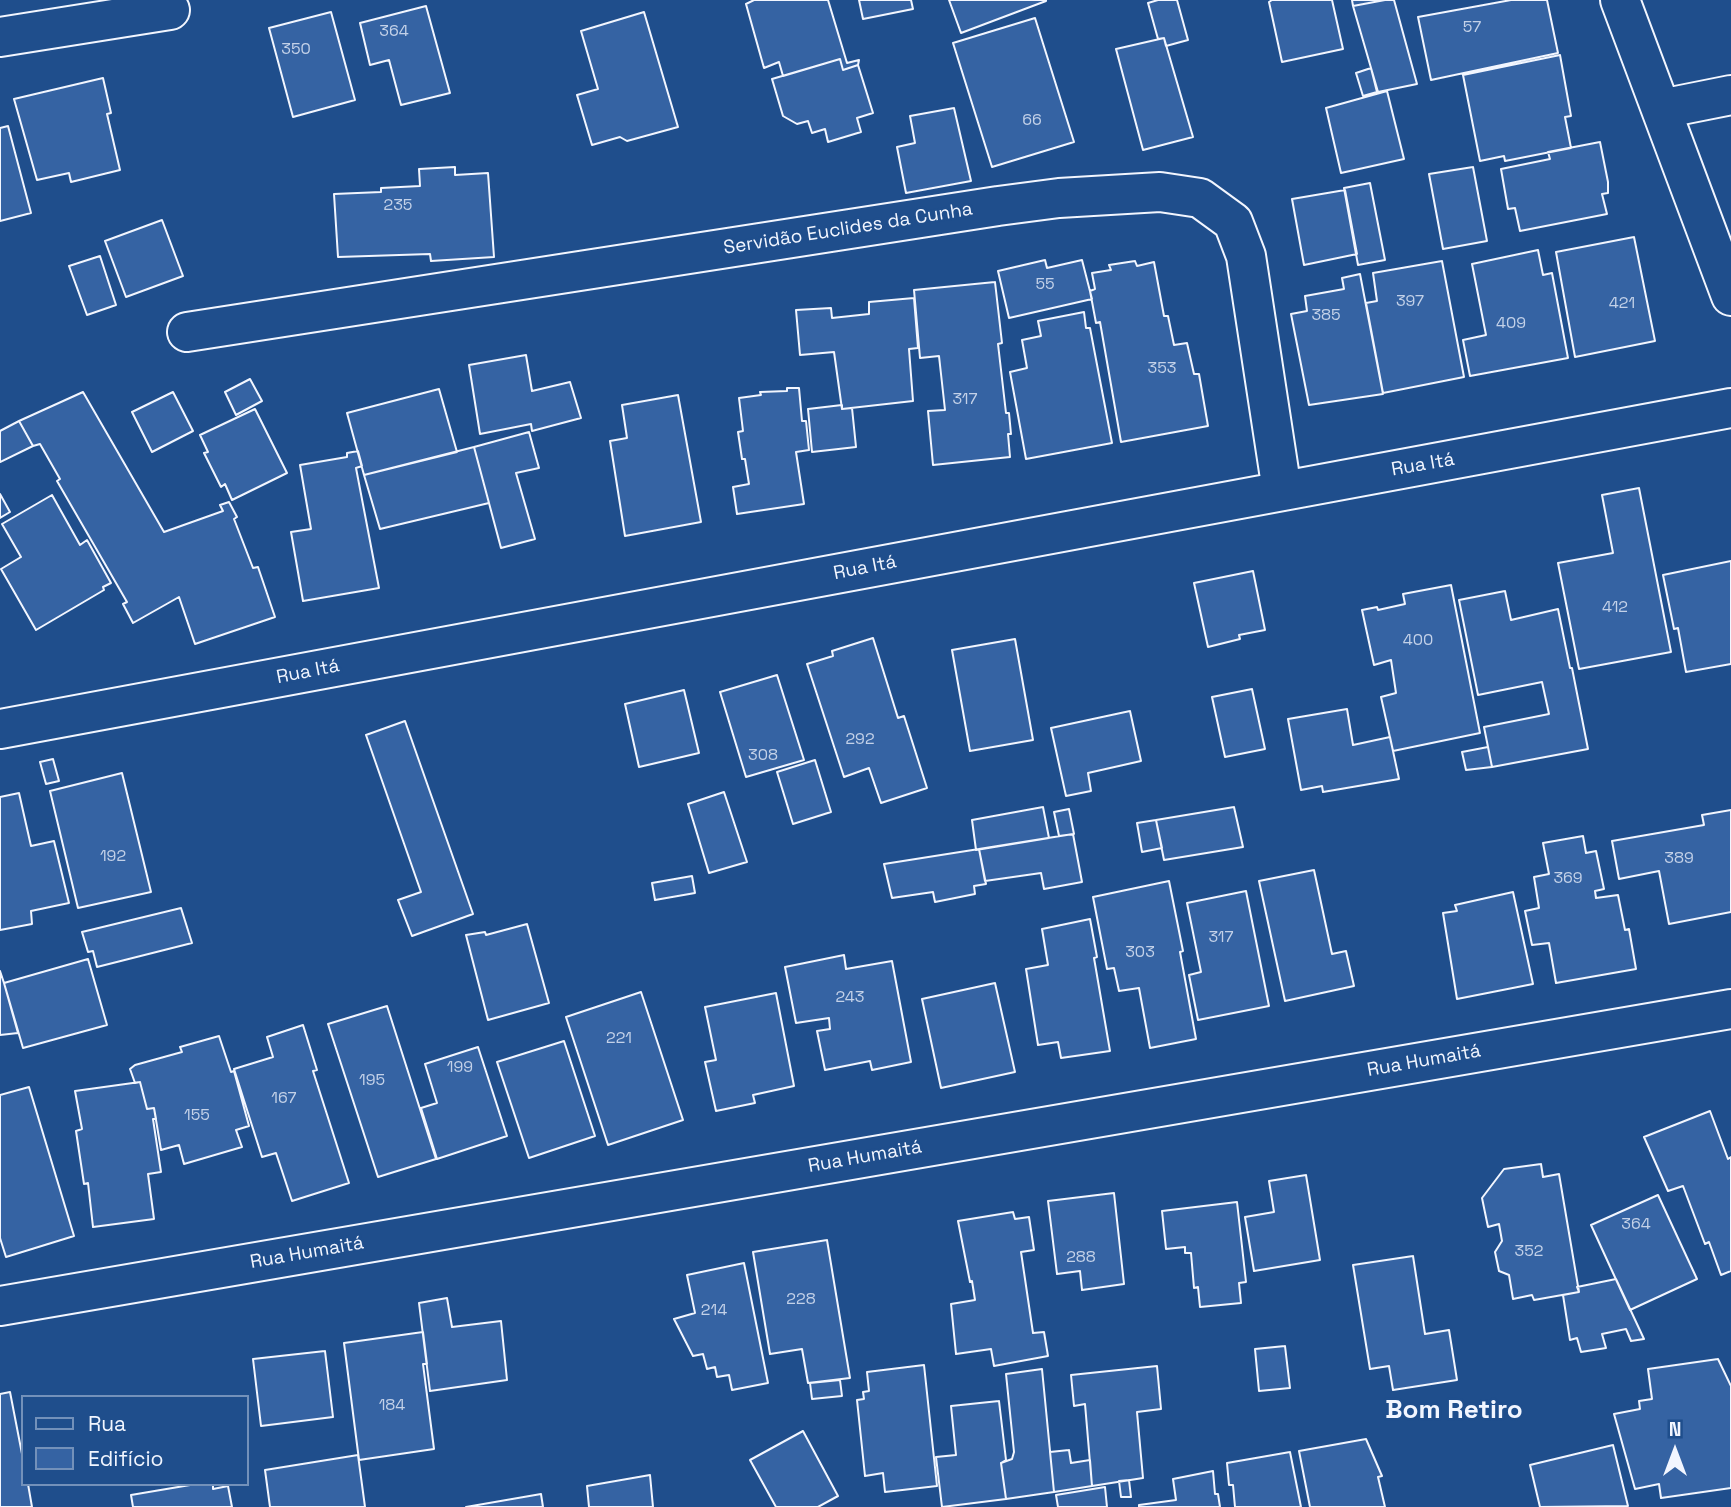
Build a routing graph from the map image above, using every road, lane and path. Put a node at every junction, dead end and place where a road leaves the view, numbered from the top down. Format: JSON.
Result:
{"nodes":[{"id":1,"x":1620,"y":0,"type":"edge"},
{"id":2,"x":170,"y":10,"type":"dead end"},
{"id":3,"x":0,"y":37,"type":"edge"},
{"id":4,"x":1731,"y":95,"type":"edge"},
{"id":5,"x":1661,"y":109,"type":"junction"},
{"id":6,"x":1731,"y":296,"type":"edge"},
{"id":7,"x":187,"y":332,"type":"dead end"},
{"id":8,"x":1731,"y":408,"type":"edge"},
{"id":9,"x":1282,"y":491,"type":"junction"},
{"id":10,"x":0,"y":729,"type":"edge"},
{"id":11,"x":1731,"y":1009,"type":"edge"},
{"id":12,"x":0,"y":1306,"type":"edge"}],
"edges":[{"from":1,"to":5,"type":"street"},
{"from":2,"to":3,"type":"street"},
{"from":4,"to":5,"type":"street"},
{"from":5,"to":6,"type":"street"},
{"from":7,"to":9,"type":"street","name":"Servidão Euclides da Cunha"},
{"from":8,"to":9,"type":"street","name":"Rua Itá"},
{"from":9,"to":10,"type":"street","name":"Rua Itá"},
{"from":11,"to":12,"type":"street","name":"Rua Humaitá"}]}
